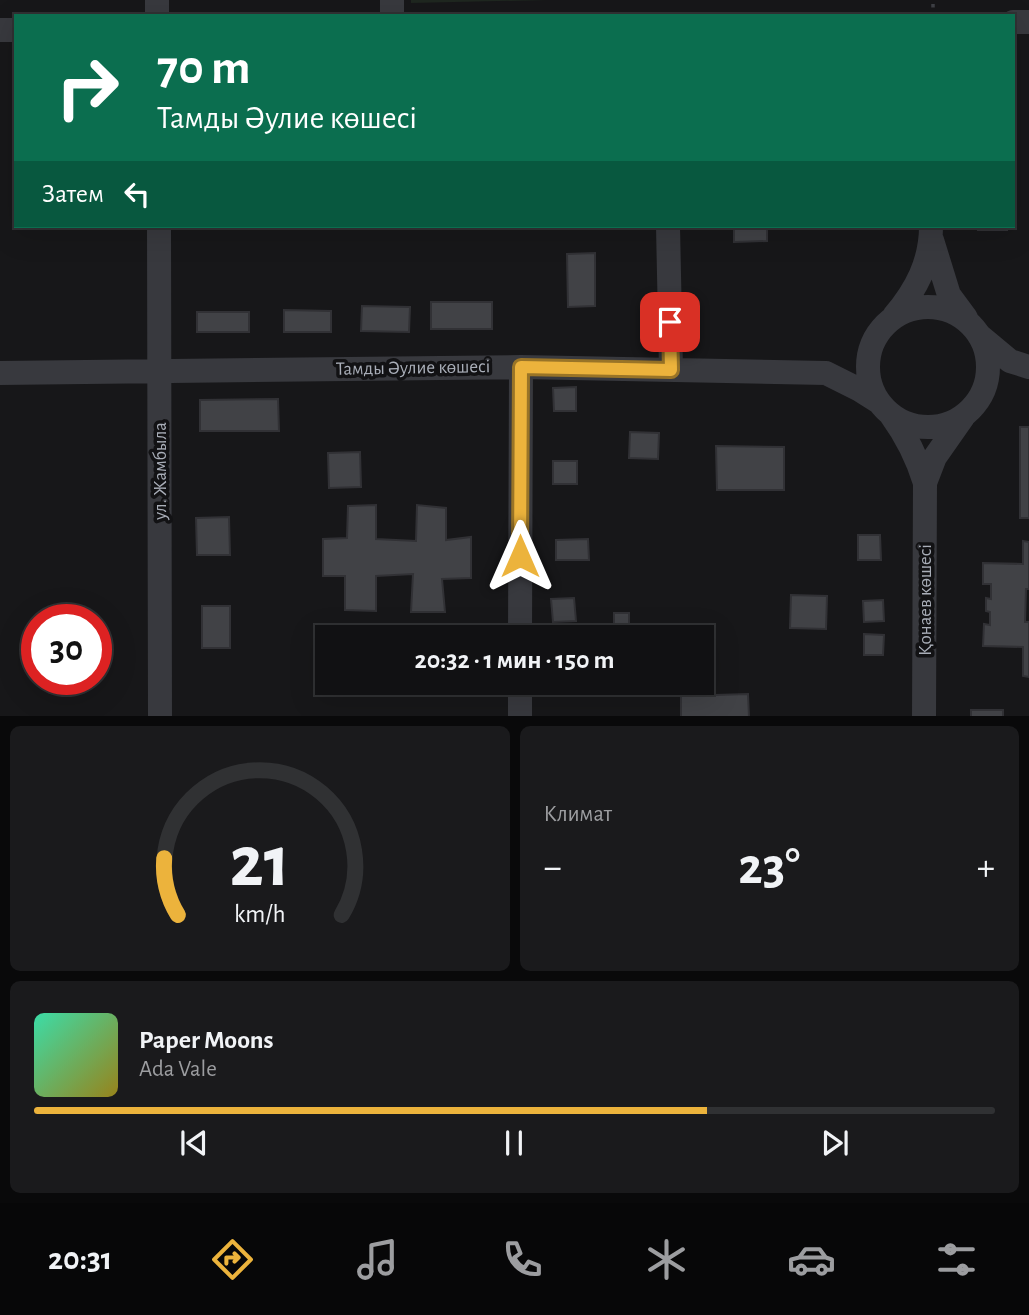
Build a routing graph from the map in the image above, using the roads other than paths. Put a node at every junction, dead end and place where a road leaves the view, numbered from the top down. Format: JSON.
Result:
{"nodes":[{"id":1,"x":159,"y":228,"type":"edge"},
{"id":2,"x":668,"y":228,"type":"edge"},
{"id":3,"x":931,"y":231,"type":"edge"},
{"id":4,"x":887,"y":324,"type":"junction"},
{"id":5,"x":974,"y":329,"type":"junction"},
{"id":6,"x":521,"y":367,"type":"junction"},
{"id":7,"x":1027,"y":367,"type":"edge"},
{"id":8,"x":671,"y":370,"type":"junction"},
{"id":9,"x":161,"y":371,"type":"junction"},
{"id":10,"x":0,"y":373,"type":"edge"},
{"id":11,"x":826,"y":373,"type":"junction"},
{"id":12,"x":884,"y":407,"type":"junction"},
{"id":13,"x":971,"y":409,"type":"junction"},
{"id":14,"x":925,"y":483,"type":"junction"},
{"id":15,"x":520,"y":625,"type":"edge"},
{"id":16,"x":520,"y":695,"type":"edge"},
{"id":17,"x":160,"y":716,"type":"edge"},
{"id":18,"x":520,"y":716,"type":"edge"},
{"id":19,"x":924,"y":716,"type":"edge"}],
"edges":[{"from":1,"to":9,"type":"street","name":"ул. Жамбыла"},
{"from":2,"to":8,"type":"street"},
{"from":3,"to":4,"type":"street"},
{"from":3,"to":5,"type":"street"},
{"from":4,"to":5,"type":"street"},
{"from":4,"to":11,"type":"street"},
{"from":4,"to":12,"type":"street"},
{"from":5,"to":7,"type":"street"},
{"from":5,"to":13,"type":"street"},
{"from":6,"to":8,"type":"street","name":"Тамды Әулие көшесі"},
{"from":6,"to":9,"type":"street","name":"Тамды Әулие көшесі"},
{"from":6,"to":15,"type":"street"},
{"from":7,"to":13,"type":"street"},
{"from":8,"to":11,"type":"street","name":"Тамды Әулие көшесі"},
{"from":9,"to":10,"type":"street","name":"Тамды Әулие көшесі"},
{"from":9,"to":17,"type":"street","name":"ул. Жамбыла"},
{"from":11,"to":12,"type":"street"},
{"from":12,"to":13,"type":"street"},
{"from":12,"to":14,"type":"street","name":"Қонаев көшесі"},
{"from":13,"to":14,"type":"street","name":"Қонаев көшесі"},
{"from":14,"to":19,"type":"street","name":"Қонаев көшесі"},
{"from":16,"to":18,"type":"street"}]}
